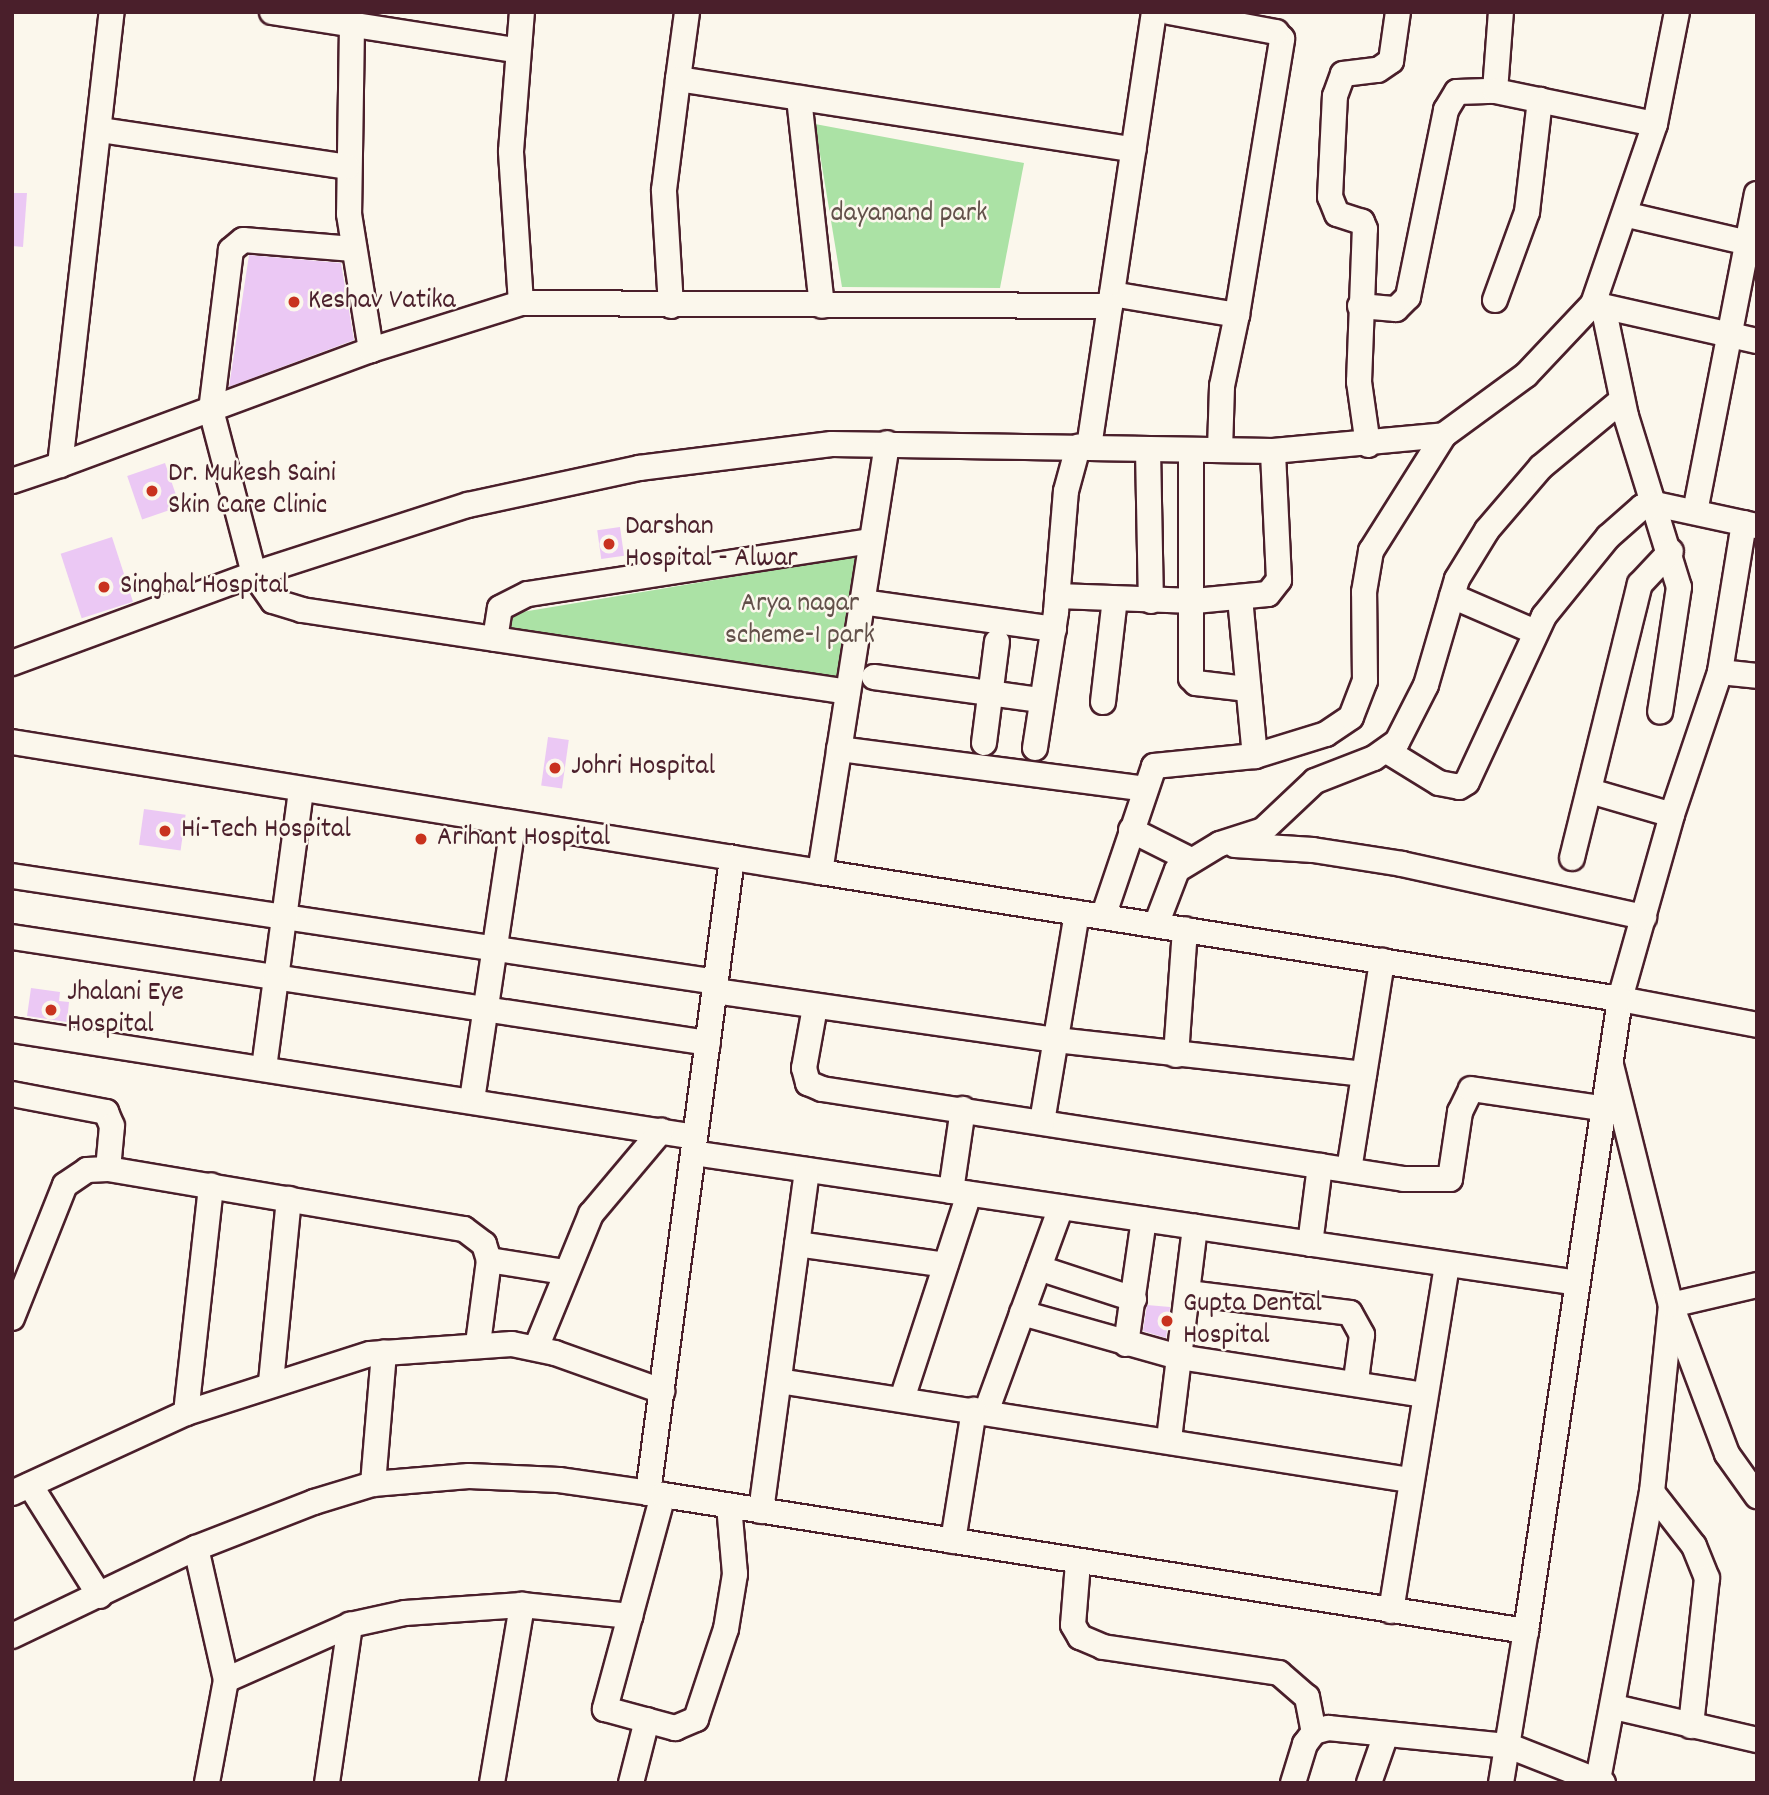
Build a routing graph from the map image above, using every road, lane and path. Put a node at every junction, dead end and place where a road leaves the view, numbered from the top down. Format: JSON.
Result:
{"nodes":[{"id":1,"x":112,"y":12,"type":"edge"},
{"id":2,"x":272,"y":12,"type":"edge"},
{"id":3,"x":522,"y":12,"type":"edge"},
{"id":4,"x":687,"y":12,"type":"edge"},
{"id":5,"x":1154,"y":12,"type":"edge"},
{"id":6,"x":1170,"y":12,"type":"edge"},
{"id":7,"x":1398,"y":12,"type":"edge"},
{"id":8,"x":1501,"y":12,"type":"edge"},
{"id":9,"x":1677,"y":12,"type":"edge"},
{"id":10,"x":352,"y":26,"type":"junction"},
{"id":11,"x":516,"y":50,"type":"junction"},
{"id":12,"x":678,"y":79,"type":"junction"},
{"id":13,"x":1495,"y":91,"type":"junction"},
{"id":14,"x":799,"y":98,"type":"junction"},
{"id":15,"x":1540,"y":100,"type":"junction"},
{"id":16,"x":1655,"y":124,"type":"junction"},
{"id":17,"x":100,"y":130,"type":"junction"},
{"id":18,"x":1134,"y":150,"type":"junction"},
{"id":19,"x":347,"y":167,"type":"junction"},
{"id":20,"x":1757,"y":194,"type":"edge"},
{"id":21,"x":1628,"y":215,"type":"junction"},
{"id":22,"x":1751,"y":243,"type":"edge"},
{"id":23,"x":353,"y":249,"type":"junction"},
{"id":24,"x":1111,"y":300,"type":"junction"},
{"id":25,"x":1494,"y":300,"type":"dead end"},
{"id":26,"x":521,"y":303,"type":"junction"},
{"id":27,"x":1598,"y":305,"type":"junction"},
{"id":28,"x":671,"y":306,"type":"junction"},
{"id":29,"x":821,"y":306,"type":"junction"},
{"id":30,"x":1360,"y":306,"type":"junction"},
{"id":31,"x":1237,"y":315,"type":"junction"},
{"id":32,"x":1728,"y":335,"type":"junction"},
{"id":33,"x":1757,"y":341,"type":"edge"},
{"id":34,"x":371,"y":351,"type":"junction"},
{"id":35,"x":1622,"y":400,"type":"junction"},
{"id":36,"x":211,"y":410,"type":"junction"},
{"id":37,"x":1444,"y":435,"type":"junction"},
{"id":38,"x":887,"y":443,"type":"junction"},
{"id":39,"x":1368,"y":445,"type":"junction"},
{"id":40,"x":1083,"y":447,"type":"junction"},
{"id":41,"x":1148,"y":449,"type":"junction"},
{"id":42,"x":1191,"y":450,"type":"junction"},
{"id":43,"x":1220,"y":450,"type":"junction"},
{"id":44,"x":1273,"y":451,"type":"junction"},
{"id":45,"x":60,"y":465,"type":"junction"},
{"id":46,"x":12,"y":481,"type":"edge"},
{"id":47,"x":1655,"y":504,"type":"junction"},
{"id":48,"x":1696,"y":512,"type":"junction"},
{"id":49,"x":1750,"y":524,"type":"edge"},
{"id":50,"x":871,"y":541,"type":"junction"},
{"id":51,"x":1671,"y":551,"type":"junction"},
{"id":52,"x":254,"y":574,"type":"junction"},
{"id":53,"x":1057,"y":596,"type":"junction"},
{"id":54,"x":1452,"y":596,"type":"junction"},
{"id":55,"x":1240,"y":598,"type":"junction"},
{"id":56,"x":1115,"y":599,"type":"junction"},
{"id":57,"x":1151,"y":601,"type":"junction"},
{"id":58,"x":1195,"y":601,"type":"junction"},
{"id":59,"x":862,"y":602,"type":"junction"},
{"id":60,"x":1054,"y":629,"type":"junction"},
{"id":61,"x":1535,"y":632,"type":"junction"},
{"id":62,"x":495,"y":639,"type":"junction"},
{"id":63,"x":997,"y":642,"type":"dead end"},
{"id":64,"x":12,"y":663,"type":"edge"},
{"id":65,"x":1720,"y":672,"type":"junction"},
{"id":66,"x":1757,"y":676,"type":"edge"},
{"id":67,"x":874,"y":677,"type":"dead end"},
{"id":68,"x":1246,"y":690,"type":"junction"},
{"id":69,"x":848,"y":692,"type":"junction"},
{"id":70,"x":990,"y":693,"type":"junction"},
{"id":71,"x":1040,"y":700,"type":"junction"},
{"id":72,"x":1103,"y":702,"type":"dead end"},
{"id":73,"x":1660,"y":712,"type":"dead end"},
{"id":74,"x":12,"y":742,"type":"edge"},
{"id":75,"x":984,"y":743,"type":"dead end"},
{"id":76,"x":1035,"y":748,"type":"dead end"},
{"id":77,"x":839,"y":749,"type":"junction"},
{"id":78,"x":1387,"y":751,"type":"junction"},
{"id":79,"x":1255,"y":757,"type":"junction"},
{"id":80,"x":1145,"y":789,"type":"junction"},
{"id":81,"x":1590,"y":791,"type":"junction"},
{"id":82,"x":301,"y":792,"type":"junction"},
{"id":83,"x":1672,"y":815,"type":"junction"},
{"id":84,"x":513,"y":825,"type":"junction"},
{"id":85,"x":1131,"y":830,"type":"junction"},
{"id":86,"x":1220,"y":844,"type":"junction"},
{"id":87,"x":732,"y":858,"type":"junction"},
{"id":88,"x":1572,"y":858,"type":"dead end"},
{"id":89,"x":1191,"y":860,"type":"junction"},
{"id":90,"x":820,"y":872,"type":"junction"},
{"id":91,"x":12,"y":876,"type":"edge"},
{"id":92,"x":1077,"y":913,"type":"junction"},
{"id":93,"x":284,"y":917,"type":"junction"},
{"id":94,"x":1103,"y":917,"type":"junction"},
{"id":95,"x":1644,"y":917,"type":"junction"},
{"id":96,"x":1156,"y":925,"type":"junction"},
{"id":97,"x":1185,"y":929,"type":"junction"},
{"id":98,"x":12,"y":937,"type":"edge"},
{"id":99,"x":494,"y":948,"type":"junction"},
{"id":100,"x":1382,"y":961,"type":"junction"},
{"id":101,"x":276,"y":976,"type":"junction"},
{"id":102,"x":715,"y":986,"type":"junction"},
{"id":103,"x":1620,"y":999,"type":"junction"},
{"id":104,"x":485,"y":1007,"type":"junction"},
{"id":105,"x":815,"y":1007,"type":"junction"},
{"id":106,"x":1757,"y":1026,"type":"edge"},
{"id":107,"x":12,"y":1030,"type":"edge"},
{"id":108,"x":1056,"y":1040,"type":"junction"},
{"id":109,"x":708,"y":1043,"type":"junction"},
{"id":110,"x":1176,"y":1055,"type":"junction"},
{"id":111,"x":1610,"y":1059,"type":"junction"},
{"id":112,"x":264,"y":1068,"type":"junction"},
{"id":113,"x":1364,"y":1074,"type":"junction"},
{"id":114,"x":12,"y":1094,"type":"edge"},
{"id":115,"x":472,"y":1100,"type":"junction"},
{"id":116,"x":1600,"y":1108,"type":"junction"},
{"id":117,"x":963,"y":1109,"type":"junction"},
{"id":118,"x":1042,"y":1122,"type":"junction"},
{"id":119,"x":661,"y":1131,"type":"junction"},
{"id":120,"x":694,"y":1145,"type":"junction"},
{"id":121,"x":1320,"y":1166,"type":"junction"},
{"id":122,"x":108,"y":1169,"type":"junction"},
{"id":123,"x":807,"y":1170,"type":"junction"},
{"id":124,"x":1349,"y":1170,"type":"junction"},
{"id":125,"x":211,"y":1185,"type":"junction"},
{"id":126,"x":960,"y":1192,"type":"junction"},
{"id":127,"x":289,"y":1199,"type":"junction"},
{"id":128,"x":1061,"y":1207,"type":"junction"},
{"id":129,"x":1144,"y":1219,"type":"junction"},
{"id":130,"x":1195,"y":1227,"type":"junction"},
{"id":131,"x":797,"y":1244,"type":"junction"},
{"id":132,"x":1310,"y":1244,"type":"junction"},
{"id":133,"x":489,"y":1260,"type":"junction"},
{"id":134,"x":1447,"y":1264,"type":"junction"},
{"id":135,"x":946,"y":1265,"type":"junction"},
{"id":136,"x":1039,"y":1268,"type":"junction"},
{"id":137,"x":564,"y":1272,"type":"junction"},
{"id":138,"x":1578,"y":1283,"type":"junction"},
{"id":139,"x":1757,"y":1285,"type":"edge"},
{"id":140,"x":1188,"y":1293,"type":"junction"},
{"id":141,"x":1134,"y":1299,"type":"junction"},
{"id":142,"x":1671,"y":1305,"type":"junction"},
{"id":143,"x":1022,"y":1313,"type":"junction"},
{"id":144,"x":12,"y":1318,"type":"edge"},
{"id":145,"x":478,"y":1344,"type":"junction"},
{"id":146,"x":1126,"y":1344,"type":"junction"},
{"id":147,"x":536,"y":1348,"type":"junction"},
{"id":148,"x":384,"y":1352,"type":"junction"},
{"id":149,"x":1179,"y":1357,"type":"junction"},
{"id":150,"x":1356,"y":1380,"type":"junction"},
{"id":151,"x":779,"y":1381,"type":"junction"},
{"id":152,"x":271,"y":1382,"type":"junction"},
{"id":153,"x":662,"y":1391,"type":"junction"},
{"id":154,"x":1425,"y":1395,"type":"junction"},
{"id":155,"x":902,"y":1399,"type":"junction"},
{"id":156,"x":980,"y":1411,"type":"junction"},
{"id":157,"x":186,"y":1413,"type":"junction"},
{"id":158,"x":1169,"y":1439,"type":"junction"},
{"id":159,"x":1410,"y":1480,"type":"junction"},
{"id":160,"x":373,"y":1484,"type":"junction"},
{"id":161,"x":21,"y":1489,"type":"edge"},
{"id":162,"x":1652,"y":1492,"type":"junction"},
{"id":163,"x":656,"y":1494,"type":"junction"},
{"id":164,"x":1757,"y":1496,"type":"edge"},
{"id":165,"x":729,"y":1506,"type":"junction"},
{"id":166,"x":761,"y":1511,"type":"junction"},
{"id":167,"x":953,"y":1541,"type":"junction"},
{"id":168,"x":196,"y":1548,"type":"junction"},
{"id":169,"x":1078,"y":1563,"type":"junction"},
{"id":170,"x":100,"y":1597,"type":"junction"},
{"id":171,"x":522,"y":1605,"type":"junction"},
{"id":172,"x":1391,"y":1611,"type":"junction"},
{"id":173,"x":630,"y":1616,"type":"junction"},
{"id":174,"x":350,"y":1625,"type":"junction"},
{"id":175,"x":1527,"y":1631,"type":"junction"},
{"id":176,"x":12,"y":1636,"type":"edge"},
{"id":177,"x":226,"y":1680,"type":"junction"},
{"id":178,"x":1614,"y":1707,"type":"junction"},
{"id":179,"x":646,"y":1720,"type":"junction"},
{"id":180,"x":1690,"y":1726,"type":"junction"},
{"id":181,"x":1314,"y":1732,"type":"junction"},
{"id":182,"x":1385,"y":1737,"type":"junction"},
{"id":183,"x":1757,"y":1740,"type":"edge"},
{"id":184,"x":1509,"y":1746,"type":"junction"},
{"id":185,"x":1601,"y":1781,"type":"edge"},
{"id":186,"x":206,"y":1783,"type":"edge"},
{"id":187,"x":327,"y":1783,"type":"edge"},
{"id":188,"x":492,"y":1783,"type":"edge"},
{"id":189,"x":632,"y":1783,"type":"edge"},
{"id":190,"x":1293,"y":1783,"type":"edge"},
{"id":191,"x":1368,"y":1783,"type":"edge"},
{"id":192,"x":1500,"y":1783,"type":"edge"}],
"edges":[{"from":1,"to":17,"type":"street"},
{"from":2,"to":10,"type":"street"},
{"from":3,"to":11,"type":"street"},
{"from":4,"to":12,"type":"street"},
{"from":5,"to":18,"type":"street"},
{"from":6,"to":31,"type":"street"},
{"from":7,"to":30,"type":"street"},
{"from":8,"to":13,"type":"street"},
{"from":9,"to":16,"type":"street"},
{"from":10,"to":11,"type":"street"},
{"from":10,"to":19,"type":"street"},
{"from":11,"to":26,"type":"street"},
{"from":12,"to":14,"type":"street"},
{"from":12,"to":28,"type":"street"},
{"from":13,"to":15,"type":"street"},
{"from":13,"to":30,"type":"street"},
{"from":14,"to":18,"type":"street"},
{"from":14,"to":29,"type":"street"},
{"from":15,"to":16,"type":"street"},
{"from":15,"to":25,"type":"street"},
{"from":16,"to":21,"type":"street"},
{"from":17,"to":19,"type":"street"},
{"from":17,"to":45,"type":"street"},
{"from":18,"to":24,"type":"street"},
{"from":19,"to":23,"type":"street"},
{"from":20,"to":22,"type":"street"},
{"from":21,"to":22,"type":"street"},
{"from":21,"to":27,"type":"street"},
{"from":22,"to":32,"type":"street"},
{"from":23,"to":34,"type":"street"},
{"from":23,"to":36,"type":"street"},
{"from":24,"to":29,"type":"street"},
{"from":24,"to":31,"type":"street"},
{"from":24,"to":40,"type":"street"},
{"from":26,"to":28,"type":"street"},
{"from":26,"to":34,"type":"street"},
{"from":27,"to":32,"type":"street"},
{"from":27,"to":35,"type":"street"},
{"from":27,"to":37,"type":"street"},
{"from":28,"to":29,"type":"street"},
{"from":30,"to":39,"type":"street"},
{"from":31,"to":43,"type":"street"},
{"from":32,"to":33,"type":"street"},
{"from":32,"to":48,"type":"street"},
{"from":34,"to":36,"type":"street"},
{"from":35,"to":47,"type":"street"},
{"from":35,"to":54,"type":"street"},
{"from":36,"to":45,"type":"street"},
{"from":36,"to":52,"type":"street"},
{"from":37,"to":39,"type":"street"},
{"from":37,"to":79,"type":"street"},
{"from":38,"to":40,"type":"street"},
{"from":38,"to":50,"type":"street"},
{"from":38,"to":52,"type":"street"},
{"from":39,"to":44,"type":"street"},
{"from":40,"to":41,"type":"street"},
{"from":40,"to":53,"type":"street"},
{"from":41,"to":42,"type":"street"},
{"from":41,"to":57,"type":"street"},
{"from":42,"to":43,"type":"street"},
{"from":42,"to":58,"type":"street"},
{"from":43,"to":44,"type":"street"},
{"from":44,"to":55,"type":"street"},
{"from":45,"to":46,"type":"street"},
{"from":47,"to":48,"type":"street"},
{"from":47,"to":51,"type":"street"},
{"from":47,"to":61,"type":"street"},
{"from":48,"to":49,"type":"street"},
{"from":49,"to":65,"type":"street"},
{"from":50,"to":59,"type":"street"},
{"from":50,"to":62,"type":"street"},
{"from":51,"to":73,"type":"street"},
{"from":51,"to":81,"type":"street"},
{"from":52,"to":62,"type":"street"},
{"from":52,"to":64,"type":"street"},
{"from":53,"to":56,"type":"street"},
{"from":53,"to":60,"type":"street"},
{"from":54,"to":61,"type":"street"},
{"from":54,"to":78,"type":"street"},
{"from":55,"to":58,"type":"street"},
{"from":55,"to":68,"type":"street"},
{"from":56,"to":57,"type":"street"},
{"from":56,"to":72,"type":"street"},
{"from":57,"to":58,"type":"street"},
{"from":58,"to":68,"type":"street"},
{"from":59,"to":60,"type":"street"},
{"from":59,"to":69,"type":"street"},
{"from":60,"to":71,"type":"street"},
{"from":61,"to":78,"type":"street"},
{"from":62,"to":69,"type":"street"},
{"from":63,"to":70,"type":"street"},
{"from":65,"to":66,"type":"street"},
{"from":65,"to":83,"type":"street"},
{"from":67,"to":70,"type":"street"},
{"from":68,"to":79,"type":"street"},
{"from":69,"to":77,"type":"street"},
{"from":70,"to":71,"type":"street"},
{"from":70,"to":75,"type":"street"},
{"from":71,"to":76,"type":"street"},
{"from":74,"to":82,"type":"street"},
{"from":77,"to":80,"type":"street"},
{"from":77,"to":90,"type":"street"},
{"from":78,"to":86,"type":"street"},
{"from":79,"to":80,"type":"street"},
{"from":80,"to":85,"type":"street"},
{"from":81,"to":83,"type":"street"},
{"from":81,"to":88,"type":"street"},
{"from":82,"to":84,"type":"street"},
{"from":82,"to":93,"type":"street"},
{"from":83,"to":95,"type":"street"},
{"from":84,"to":87,"type":"street"},
{"from":84,"to":99,"type":"street"},
{"from":85,"to":89,"type":"street"},
{"from":85,"to":94,"type":"street"},
{"from":86,"to":89,"type":"street"},
{"from":86,"to":95,"type":"street"},
{"from":87,"to":90,"type":"street"},
{"from":87,"to":102,"type":"street"},
{"from":89,"to":96,"type":"street"},
{"from":90,"to":92,"type":"street"},
{"from":91,"to":93,"type":"street"},
{"from":92,"to":94,"type":"street"},
{"from":92,"to":108,"type":"street"},
{"from":93,"to":99,"type":"street"},
{"from":93,"to":101,"type":"street"},
{"from":94,"to":96,"type":"street"},
{"from":95,"to":103,"type":"street"},
{"from":96,"to":97,"type":"street"},
{"from":97,"to":100,"type":"street"},
{"from":97,"to":110,"type":"street"},
{"from":98,"to":101,"type":"street"},
{"from":99,"to":102,"type":"street"},
{"from":99,"to":104,"type":"street"},
{"from":100,"to":103,"type":"street"},
{"from":100,"to":113,"type":"street"},
{"from":101,"to":104,"type":"street"},
{"from":101,"to":112,"type":"street"},
{"from":102,"to":105,"type":"street"},
{"from":102,"to":109,"type":"street"},
{"from":103,"to":106,"type":"street"},
{"from":103,"to":111,"type":"street"},
{"from":104,"to":109,"type":"street"},
{"from":104,"to":115,"type":"street"},
{"from":105,"to":108,"type":"street"},
{"from":105,"to":117,"type":"street"},
{"from":107,"to":112,"type":"street"},
{"from":108,"to":110,"type":"street"},
{"from":108,"to":118,"type":"street"},
{"from":109,"to":120,"type":"street"},
{"from":110,"to":113,"type":"street"},
{"from":111,"to":116,"type":"street"},
{"from":111,"to":142,"type":"street"},
{"from":112,"to":115,"type":"street"},
{"from":113,"to":124,"type":"street"},
{"from":114,"to":122,"type":"street"},
{"from":115,"to":119,"type":"street"},
{"from":116,"to":124,"type":"street"},
{"from":116,"to":138,"type":"street"},
{"from":117,"to":118,"type":"street"},
{"from":117,"to":126,"type":"street"},
{"from":118,"to":121,"type":"street"},
{"from":119,"to":120,"type":"street"},
{"from":119,"to":137,"type":"street"},
{"from":120,"to":123,"type":"street"},
{"from":120,"to":153,"type":"street"},
{"from":121,"to":124,"type":"street"},
{"from":121,"to":132,"type":"street"},
{"from":122,"to":125,"type":"street"},
{"from":122,"to":144,"type":"street"},
{"from":123,"to":126,"type":"street"},
{"from":123,"to":131,"type":"street"},
{"from":125,"to":127,"type":"street"},
{"from":125,"to":157,"type":"street"},
{"from":126,"to":128,"type":"street"},
{"from":126,"to":135,"type":"street"},
{"from":127,"to":133,"type":"street"},
{"from":127,"to":152,"type":"street"},
{"from":128,"to":129,"type":"street"},
{"from":128,"to":136,"type":"street"},
{"from":129,"to":130,"type":"street"},
{"from":129,"to":141,"type":"street"},
{"from":130,"to":132,"type":"street"},
{"from":130,"to":140,"type":"street"},
{"from":131,"to":135,"type":"street"},
{"from":131,"to":151,"type":"street"},
{"from":132,"to":134,"type":"street"},
{"from":133,"to":137,"type":"street"},
{"from":133,"to":145,"type":"street"},
{"from":134,"to":138,"type":"street"},
{"from":134,"to":154,"type":"street"},
{"from":135,"to":155,"type":"street"},
{"from":136,"to":141,"type":"street"},
{"from":136,"to":143,"type":"street"},
{"from":137,"to":147,"type":"street"},
{"from":138,"to":175,"type":"street"},
{"from":139,"to":142,"type":"street"},
{"from":140,"to":149,"type":"street"},
{"from":140,"to":150,"type":"street"},
{"from":141,"to":146,"type":"street"},
{"from":142,"to":162,"type":"street"},
{"from":142,"to":164,"type":"street"},
{"from":143,"to":146,"type":"street"},
{"from":143,"to":156,"type":"street"},
{"from":145,"to":147,"type":"street"},
{"from":145,"to":148,"type":"street"},
{"from":146,"to":149,"type":"street"},
{"from":147,"to":153,"type":"street"},
{"from":148,"to":152,"type":"street"},
{"from":148,"to":160,"type":"street"},
{"from":149,"to":150,"type":"street"},
{"from":149,"to":158,"type":"street"},
{"from":150,"to":154,"type":"street"},
{"from":151,"to":155,"type":"street"},
{"from":151,"to":166,"type":"street"},
{"from":152,"to":157,"type":"street"},
{"from":153,"to":163,"type":"street"},
{"from":154,"to":159,"type":"street"},
{"from":155,"to":156,"type":"street"},
{"from":156,"to":158,"type":"street"},
{"from":156,"to":167,"type":"street"},
{"from":157,"to":161,"type":"street"},
{"from":158,"to":159,"type":"street"},
{"from":159,"to":172,"type":"street"},
{"from":160,"to":163,"type":"street"},
{"from":160,"to":168,"type":"street"},
{"from":161,"to":170,"type":"street"},
{"from":162,"to":178,"type":"street"},
{"from":162,"to":180,"type":"street"},
{"from":163,"to":165,"type":"street"},
{"from":163,"to":173,"type":"street"},
{"from":165,"to":166,"type":"street"},
{"from":165,"to":179,"type":"street"},
{"from":166,"to":167,"type":"street"},
{"from":167,"to":169,"type":"street"},
{"from":168,"to":170,"type":"street"},
{"from":168,"to":177,"type":"street"},
{"from":169,"to":172,"type":"street"},
{"from":169,"to":181,"type":"street"},
{"from":170,"to":176,"type":"street"},
{"from":171,"to":173,"type":"street"},
{"from":171,"to":174,"type":"street"},
{"from":171,"to":188,"type":"street"},
{"from":172,"to":175,"type":"street"},
{"from":173,"to":179,"type":"street"},
{"from":174,"to":177,"type":"street"},
{"from":174,"to":187,"type":"street"},
{"from":175,"to":184,"type":"street"},
{"from":177,"to":186,"type":"street"},
{"from":178,"to":180,"type":"street"},
{"from":178,"to":185,"type":"street"},
{"from":179,"to":189,"type":"street"},
{"from":180,"to":183,"type":"street"},
{"from":181,"to":182,"type":"street"},
{"from":181,"to":190,"type":"street"},
{"from":182,"to":184,"type":"street"},
{"from":182,"to":191,"type":"street"},
{"from":184,"to":185,"type":"street"},
{"from":184,"to":192,"type":"street"}]}
